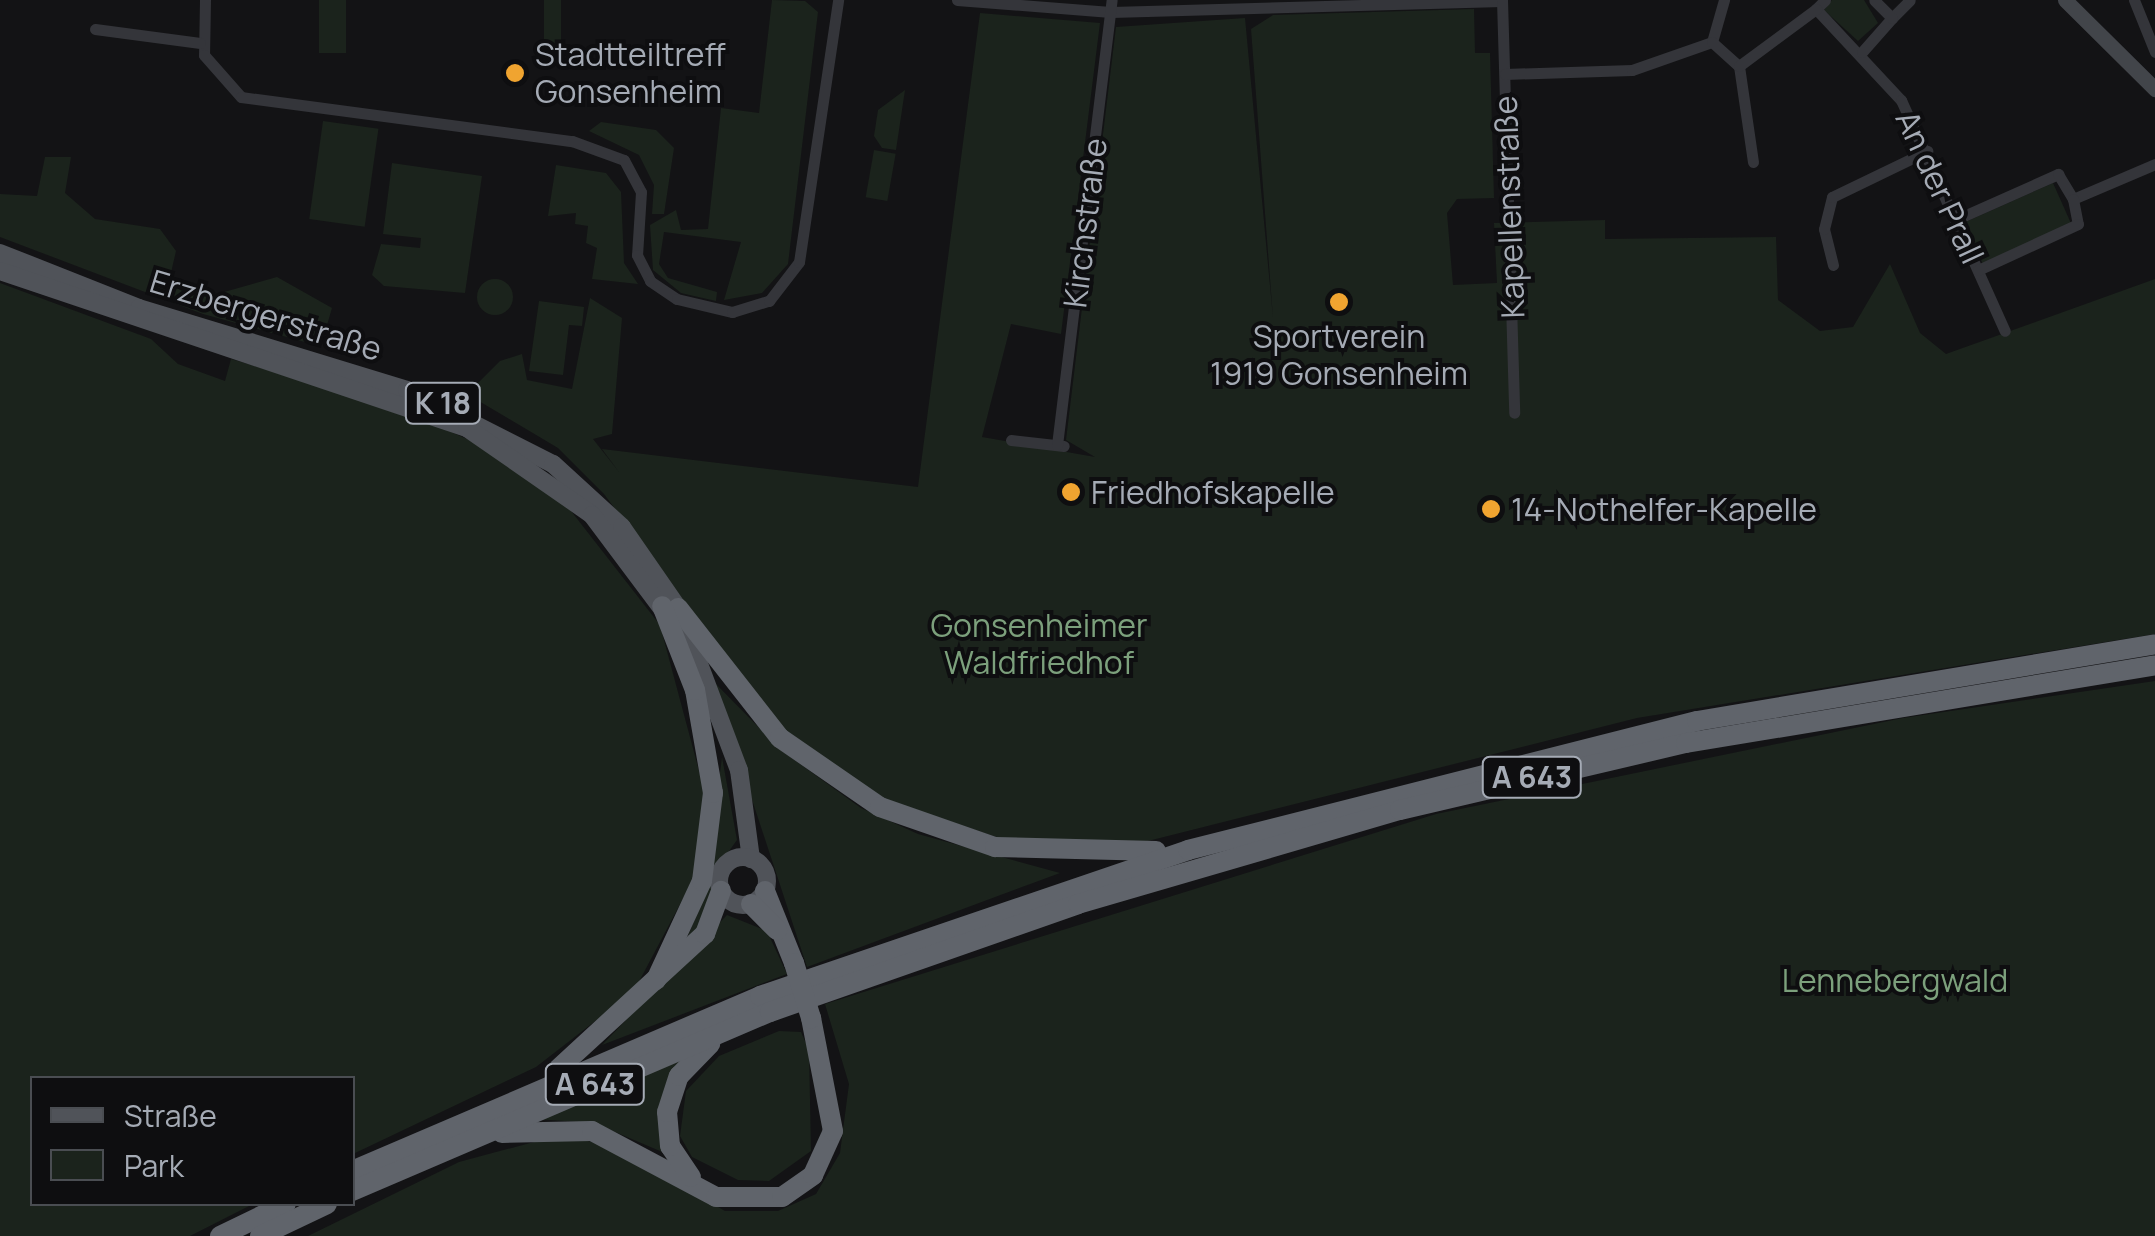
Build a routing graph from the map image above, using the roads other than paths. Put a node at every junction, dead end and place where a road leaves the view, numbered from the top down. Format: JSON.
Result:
{"nodes":[{"id":1,"x":205,"y":0,"type":"edge"},
{"id":2,"x":828,"y":0,"type":"edge"},
{"id":3,"x":838,"y":0,"type":"edge"},
{"id":4,"x":958,"y":0,"type":"edge"},
{"id":5,"x":1724,"y":0,"type":"edge"},
{"id":6,"x":1874,"y":0,"type":"edge"},
{"id":7,"x":1910,"y":0,"type":"edge"},
{"id":8,"x":2065,"y":0,"type":"edge"},
{"id":9,"x":2134,"y":0,"type":"edge"},
{"id":10,"x":1502,"y":1,"type":"edge"},
{"id":11,"x":1311,"y":4,"type":"edge"},
{"id":12,"x":1820,"y":5,"type":"edge"},
{"id":13,"x":1112,"y":6,"type":"edge"},
{"id":14,"x":1892,"y":18,"type":"junction"},
{"id":15,"x":831,"y":26,"type":"junction"},
{"id":16,"x":95,"y":28,"type":"dead end"},
{"id":17,"x":1712,"y":42,"type":"junction"},
{"id":18,"x":200,"y":43,"type":"junction"},
{"id":19,"x":1862,"y":52,"type":"junction"},
{"id":20,"x":2155,"y":52,"type":"edge"},
{"id":21,"x":1739,"y":66,"type":"junction"},
{"id":22,"x":1504,"y":74,"type":"junction"},
{"id":23,"x":2155,"y":89,"type":"edge"},
{"id":24,"x":1927,"y":150,"type":"junction"},
{"id":25,"x":1754,"y":162,"type":"dead end"},
{"id":26,"x":2155,"y":164,"type":"edge"},
{"id":27,"x":2073,"y":199,"type":"junction"},
{"id":28,"x":1956,"y":220,"type":"junction"},
{"id":29,"x":0,"y":254,"type":"edge"},
{"id":30,"x":1834,"y":265,"type":"dead end"},
{"id":31,"x":0,"y":270,"type":"edge"},
{"id":32,"x":1978,"y":270,"type":"junction"},
{"id":33,"x":2005,"y":330,"type":"dead end"},
{"id":34,"x":1514,"y":413,"type":"dead end"},
{"id":35,"x":1011,"y":440,"type":"dead end"},
{"id":36,"x":670,"y":607,"type":"junction"},
{"id":37,"x":2155,"y":644,"type":"edge"},
{"id":38,"x":2155,"y":666,"type":"edge"},
{"id":39,"x":1188,"y":850,"type":"junction"},
{"id":40,"x":744,"y":858,"type":"junction"},
{"id":41,"x":720,"y":891,"type":"junction"},
{"id":42,"x":758,"y":898,"type":"junction"},
{"id":43,"x":656,"y":980,"type":"junction"},
{"id":44,"x":730,"y":1028,"type":"junction"},
{"id":45,"x":518,"y":1094,"type":"junction"},
{"id":46,"x":461,"y":1141,"type":"junction"},
{"id":47,"x":355,"y":1170,"type":"edge"},
{"id":48,"x":355,"y":1190,"type":"edge"},
{"id":49,"x":716,"y":1197,"type":"junction"},
{"id":50,"x":282,"y":1206,"type":"edge"},
{"id":51,"x":323,"y":1206,"type":"edge"},
{"id":52,"x":220,"y":1236,"type":"edge"},
{"id":53,"x":260,"y":1236,"type":"edge"}],
"edges":[{"from":1,"to":18,"type":"street"},
{"from":2,"to":15,"type":"street"},
{"from":3,"to":15,"type":"street"},
{"from":4,"to":13,"type":"street"},
{"from":5,"to":17,"type":"street"},
{"from":6,"to":14,"type":"street"},
{"from":7,"to":14,"type":"street"},
{"from":8,"to":23,"type":"main road"},
{"from":9,"to":20,"type":"street"},
{"from":10,"to":11,"type":"street"},
{"from":10,"to":22,"type":"street","name":"Kapellenstraße"},
{"from":11,"to":13,"type":"street"},
{"from":12,"to":19,"type":"street","name":"An der Prall"},
{"from":12,"to":21,"type":"street"},
{"from":13,"to":35,"type":"street","name":"Kirchstraße"},
{"from":14,"to":19,"type":"street"},
{"from":15,"to":18,"type":"street"},
{"from":16,"to":18,"type":"street"},
{"from":17,"to":21,"type":"street"},
{"from":17,"to":22,"type":"street"},
{"from":19,"to":24,"type":"street","name":"An der Prall"},
{"from":21,"to":25,"type":"street"},
{"from":22,"to":34,"type":"street","name":"Kapellenstraße"},
{"from":24,"to":28,"type":"street","name":"An der Prall"},
{"from":24,"to":30,"type":"street"},
{"from":26,"to":27,"type":"street"},
{"from":27,"to":28,"type":"street"},
{"from":27,"to":32,"type":"street"},
{"from":28,"to":32,"type":"street","name":"An der Prall"},
{"from":29,"to":36,"type":"main road","name":"Erzbergerstraße","number":"K 18"},
{"from":31,"to":36,"type":"main road","name":"Erzbergerstraße","number":"K 18"},
{"from":32,"to":33,"type":"street","name":"An der Prall"},
{"from":36,"to":39,"type":"highway"},
{"from":36,"to":40,"type":"main road"},
{"from":36,"to":43,"type":"highway"},
{"from":37,"to":39,"type":"highway","number":"A 643"},
{"from":38,"to":44,"type":"highway","number":"A 643"},
{"from":39,"to":45,"type":"highway","number":"A 643"},
{"from":40,"to":41,"type":"main road"},
{"from":40,"to":42,"type":"main road"},
{"from":41,"to":42,"type":"main road"},
{"from":41,"to":43,"type":"highway"},
{"from":42,"to":49,"type":"highway","bridge":true},
{"from":43,"to":45,"type":"highway"},
{"from":44,"to":46,"type":"highway","number":"A 643"},
{"from":44,"to":49,"type":"highway"},
{"from":45,"to":47,"type":"highway","number":"A 643"},
{"from":46,"to":48,"type":"highway","number":"A 643"},
{"from":46,"to":49,"type":"highway"},
{"from":50,"to":52,"type":"highway"},
{"from":51,"to":53,"type":"highway"}]}
